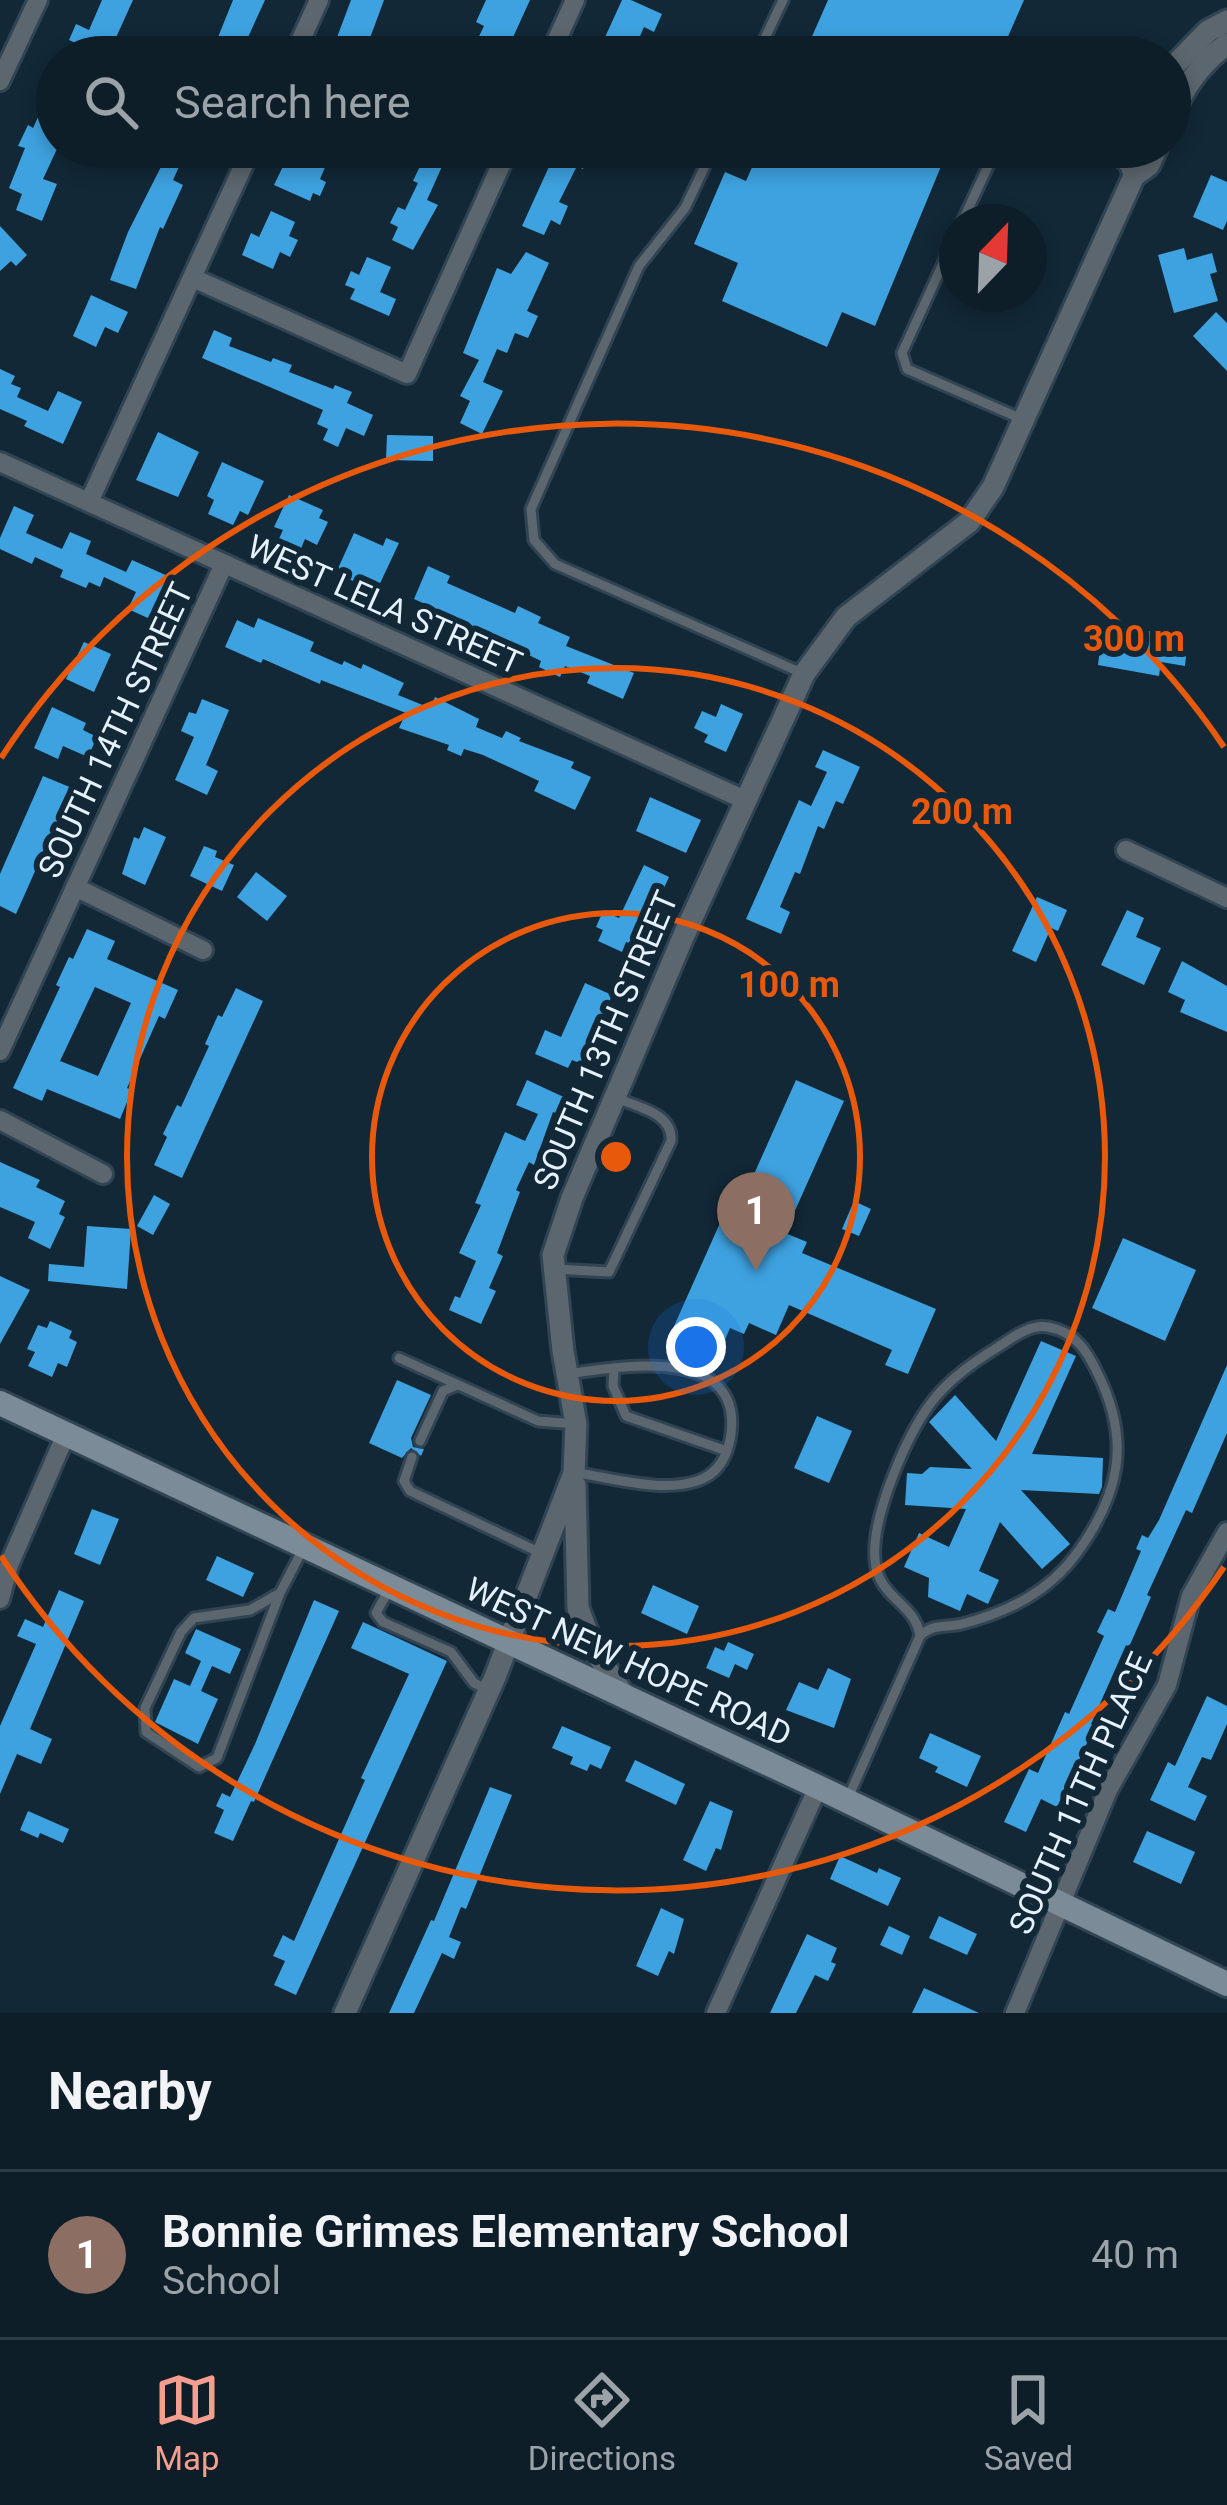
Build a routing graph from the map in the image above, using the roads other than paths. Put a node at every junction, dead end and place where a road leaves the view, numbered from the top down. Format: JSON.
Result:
{"nodes":[{"id":1,"x":38,"y":0,"type":"edge"},
{"id":2,"x":319,"y":0,"type":"edge"},
{"id":3,"x":575,"y":0,"type":"edge"},
{"id":4,"x":782,"y":0,"type":"edge"},
{"id":5,"x":1227,"y":21,"type":"edge"},
{"id":6,"x":303,"y":36,"type":"edge"},
{"id":7,"x":559,"y":36,"type":"edge"},
{"id":8,"x":766,"y":36,"type":"edge"},
{"id":9,"x":1227,"y":44,"type":"edge"},
{"id":10,"x":1191,"y":48,"type":"edge"},
{"id":11,"x":1191,"y":79,"type":"edge"},
{"id":12,"x":0,"y":82,"type":"edge"},
{"id":13,"x":243,"y":168,"type":"edge"},
{"id":14,"x":500,"y":168,"type":"edge"},
{"id":15,"x":704,"y":168,"type":"edge"},
{"id":16,"x":987,"y":168,"type":"edge"},
{"id":17,"x":1130,"y":168,"type":"edge"},
{"id":18,"x":1145,"y":168,"type":"edge"},
{"id":19,"x":1133,"y":176,"type":"junction"},
{"id":20,"x":970,"y":204,"type":"edge"},
{"id":21,"x":939,"y":272,"type":"edge"},
{"id":22,"x":193,"y":278,"type":"junction"},
{"id":23,"x":1024,"y":420,"type":"junction"},
{"id":24,"x":0,"y":464,"type":"edge"},
{"id":25,"x":89,"y":502,"type":"junction"},
{"id":26,"x":224,"y":564,"type":"junction"},
{"id":27,"x":804,"y":674,"type":"junction"},
{"id":28,"x":745,"y":800,"type":"junction"},
{"id":29,"x":1126,"y":850,"type":"dead end"},
{"id":30,"x":75,"y":887,"type":"junction"},
{"id":31,"x":1227,"y":898,"type":"edge"},
{"id":32,"x":203,"y":950,"type":"dead end"},
{"id":33,"x":0,"y":1051,"type":"edge"},
{"id":34,"x":616,"y":1098,"type":"junction"},
{"id":35,"x":0,"y":1120,"type":"edge"},
{"id":36,"x":103,"y":1174,"type":"dead end"},
{"id":37,"x":555,"y":1268,"type":"junction"},
{"id":38,"x":399,"y":1358,"type":"dead end"},
{"id":39,"x":614,"y":1368,"type":"junction"},
{"id":40,"x":567,"y":1375,"type":"junction"},
{"id":41,"x":457,"y":1385,"type":"junction"},
{"id":42,"x":0,"y":1403,"type":"edge"},
{"id":43,"x":576,"y":1424,"type":"junction"},
{"id":44,"x":66,"y":1434,"type":"junction"},
{"id":45,"x":420,"y":1441,"type":"dead end"},
{"id":46,"x":728,"y":1451,"type":"junction"},
{"id":47,"x":412,"y":1457,"type":"dead end"},
{"id":48,"x":574,"y":1473,"type":"junction"},
{"id":49,"x":1227,"y":1532,"type":"edge"},
{"id":50,"x":304,"y":1546,"type":"junction"},
{"id":51,"x":543,"y":1554,"type":"junction"},
{"id":52,"x":391,"y":1586,"type":"junction"},
{"id":53,"x":280,"y":1594,"type":"junction"},
{"id":54,"x":0,"y":1599,"type":"edge"},
{"id":55,"x":920,"y":1636,"type":"junction"},
{"id":56,"x":507,"y":1640,"type":"junction"},
{"id":57,"x":490,"y":1690,"type":"junction"},
{"id":58,"x":623,"y":1694,"type":"junction"},
{"id":59,"x":818,"y":1786,"type":"junction"},
{"id":60,"x":847,"y":1800,"type":"junction"},
{"id":61,"x":1061,"y":1903,"type":"junction"},
{"id":62,"x":1227,"y":1984,"type":"edge"},
{"id":63,"x":345,"y":2013,"type":"edge"},
{"id":64,"x":716,"y":2013,"type":"edge"},
{"id":65,"x":1015,"y":2013,"type":"edge"}],
"edges":[{"from":1,"to":12,"type":"street"},
{"from":2,"to":6,"type":"street"},
{"from":3,"to":7,"type":"street"},
{"from":4,"to":8,"type":"lane"},
{"from":5,"to":10,"type":"street"},
{"from":9,"to":11,"type":"street"},
{"from":13,"to":22,"type":"street"},
{"from":14,"to":22,"type":"street"},
{"from":15,"to":27,"type":"lane"},
{"from":16,"to":20,"type":"lane"},
{"from":17,"to":19,"type":"street"},
{"from":18,"to":19,"type":"street","name":"SOUTH 13TH STREET"},
{"from":19,"to":23,"type":"street","name":"SOUTH 13TH STREET"},
{"from":21,"to":23,"type":"lane"},
{"from":22,"to":25,"type":"street"},
{"from":23,"to":27,"type":"street","name":"SOUTH 13TH STREET"},
{"from":24,"to":25,"type":"street","name":"WEST LELA STREET"},
{"from":25,"to":26,"type":"street","name":"WEST LELA STREET"},
{"from":26,"to":28,"type":"street","name":"WEST LELA STREET"},
{"from":26,"to":30,"type":"street","name":"SOUTH 14TH STREET"},
{"from":27,"to":28,"type":"street","name":"SOUTH 13TH STREET"},
{"from":28,"to":34,"type":"street","name":"SOUTH 13TH STREET"},
{"from":29,"to":31,"type":"street"},
{"from":30,"to":32,"type":"street"},
{"from":30,"to":33,"type":"street","name":"SOUTH 14TH STREET"},
{"from":34,"to":37,"type":"street","name":"SOUTH 13TH STREET"},
{"from":34,"to":37,"type":"lane"},
{"from":35,"to":36,"type":"street"},
{"from":37,"to":40,"type":"street","name":"SOUTH 13TH STREET"},
{"from":38,"to":41,"type":"lane"},
{"from":39,"to":40,"type":"lane"},
{"from":39,"to":46,"type":"lane"},
{"from":39,"to":46,"type":"lane"},
{"from":40,"to":43,"type":"street","name":"SOUTH 13TH STREET"},
{"from":41,"to":43,"type":"lane"},
{"from":41,"to":45,"type":"lane"},
{"from":42,"to":44,"type":"main road","name":"WEST NEW HOPE ROAD"},
{"from":43,"to":48,"type":"street","name":"SOUTH 13TH STREET"},
{"from":44,"to":50,"type":"main road","name":"WEST NEW HOPE ROAD"},
{"from":44,"to":54,"type":"street"},
{"from":46,"to":48,"type":"lane"},
{"from":47,"to":51,"type":"lane"},
{"from":48,"to":51,"type":"street","name":"SOUTH 13TH STREET"},
{"from":48,"to":58,"type":"street"},
{"from":49,"to":61,"type":"street","name":"SOUTH 11TH PLACE"},
{"from":50,"to":52,"type":"main road","name":"WEST NEW HOPE ROAD"},
{"from":50,"to":53,"type":"lane"},
{"from":51,"to":56,"type":"street","name":"SOUTH 13TH STREET"},
{"from":52,"to":56,"type":"main road","name":"WEST NEW HOPE ROAD"},
{"from":52,"to":57,"type":"lane"},
{"from":53,"to":53,"type":"lane"},
{"from":55,"to":55,"type":"lane"},
{"from":55,"to":60,"type":"lane"},
{"from":56,"to":57,"type":"street","name":"SOUTH 13TH STREET"},
{"from":56,"to":58,"type":"main road","name":"WEST NEW HOPE ROAD"},
{"from":57,"to":63,"type":"street","name":"SOUTH 13TH STREET"},
{"from":58,"to":59,"type":"main road","name":"WEST NEW HOPE ROAD"},
{"from":59,"to":60,"type":"main road","name":"WEST NEW HOPE ROAD"},
{"from":59,"to":64,"type":"street"},
{"from":60,"to":61,"type":"main road","name":"WEST NEW HOPE ROAD"},
{"from":61,"to":62,"type":"main road","name":"WEST NEW HOPE ROAD"},
{"from":61,"to":65,"type":"street","name":"SOUTH 11TH PLACE"}]}
